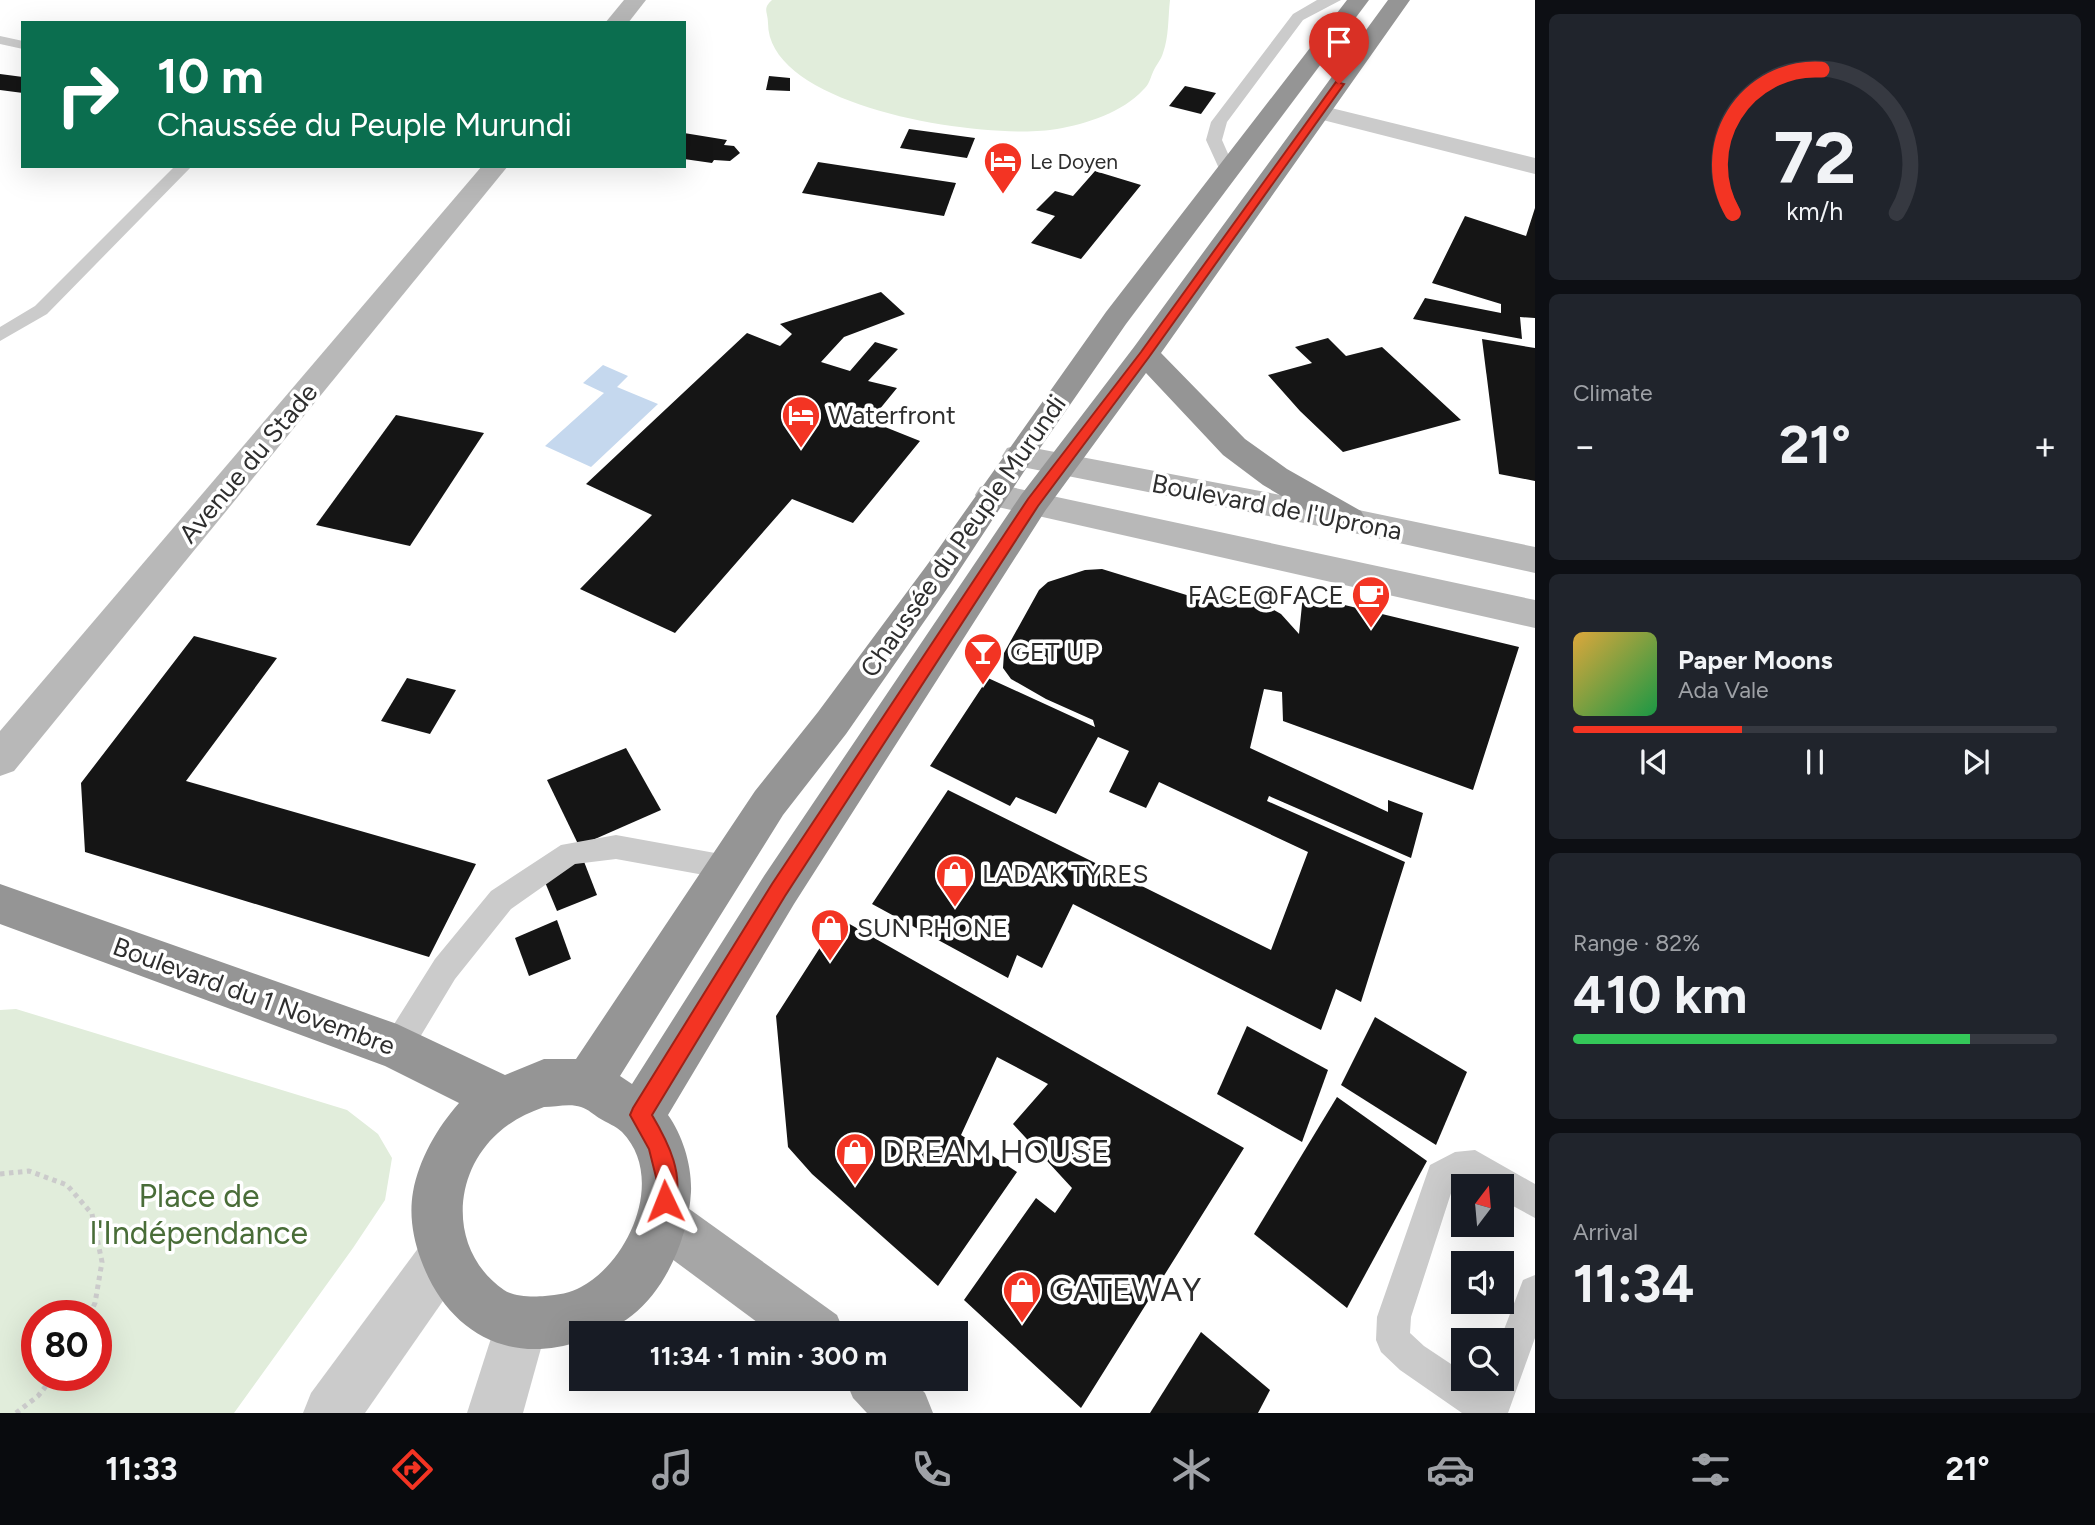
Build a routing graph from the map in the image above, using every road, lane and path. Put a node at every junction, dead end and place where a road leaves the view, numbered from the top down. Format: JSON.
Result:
{"nodes":[{"id":1,"x":635,"y":0,"type":"edge"},
{"id":2,"x":1334,"y":0,"type":"edge"},
{"id":3,"x":1358,"y":0,"type":"edge"},
{"id":4,"x":1399,"y":0,"type":"edge"},
{"id":5,"x":618,"y":21,"type":"edge"},
{"id":6,"x":0,"y":40,"type":"edge"},
{"id":7,"x":21,"y":45,"type":"edge"},
{"id":8,"x":1319,"y":112,"type":"junction"},
{"id":9,"x":1535,"y":166,"type":"edge"},
{"id":10,"x":182,"y":168,"type":"edge"},
{"id":11,"x":494,"y":168,"type":"edge"},
{"id":12,"x":1228,"y":172,"type":"junction"},
{"id":13,"x":0,"y":335,"type":"edge"},
{"id":14,"x":1145,"y":354,"type":"junction"},
{"id":15,"x":1018,"y":456,"type":"junction"},
{"id":16,"x":1062,"y":466,"type":"junction"},
{"id":17,"x":992,"y":495,"type":"junction"},
{"id":18,"x":1033,"y":503,"type":"junction"},
{"id":19,"x":1260,"y":503,"type":"junction"},
{"id":20,"x":1349,"y":520,"type":"junction"},
{"id":21,"x":1255,"y":552,"type":"junction"},
{"id":22,"x":1535,"y":560,"type":"edge"},
{"id":23,"x":1535,"y":614,"type":"edge"},
{"id":24,"x":0,"y":759,"type":"edge"},
{"id":25,"x":726,"y":867,"type":"junction"},
{"id":26,"x":0,"y":904,"type":"edge"},
{"id":27,"x":397,"y":1047,"type":"junction"},
{"id":28,"x":587,"y":1084,"type":"junction"},
{"id":29,"x":502,"y":1099,"type":"junction"},
{"id":30,"x":640,"y":1115,"type":"junction"},
{"id":31,"x":0,"y":1174,"type":"edge"},
{"id":32,"x":1535,"y":1202,"type":"edge"},
{"id":33,"x":663,"y":1221,"type":"junction"},
{"id":34,"x":443,"y":1257,"type":"junction"},
{"id":35,"x":1535,"y":1292,"type":"edge"},
{"id":36,"x":96,"y":1300,"type":"edge"},
{"id":37,"x":800,"y":1321,"type":"edge"},
{"id":38,"x":521,"y":1323,"type":"junction"},
{"id":39,"x":41,"y":1391,"type":"edge"},
{"id":40,"x":884,"y":1391,"type":"edge"},
{"id":41,"x":1490,"y":1412,"type":"edge"},
{"id":42,"x":16,"y":1413,"type":"edge"},
{"id":43,"x":331,"y":1413,"type":"edge"},
{"id":44,"x":495,"y":1413,"type":"edge"},
{"id":45,"x":905,"y":1413,"type":"edge"}],
"edges":[{"from":1,"to":5,"type":"street"},
{"from":2,"to":12,"type":"lane"},
{"from":3,"to":12,"type":"highway","name":"Chaussée du Peuple Murundi"},
{"from":4,"to":8,"type":"highway","name":"Chaussée du Peuple Murundi"},
{"from":6,"to":7,"type":"lane"},
{"from":8,"to":9,"type":"street"},
{"from":8,"to":14,"type":"highway","name":"Chaussée du Peuple Murundi"},
{"from":10,"to":13,"type":"lane"},
{"from":11,"to":24,"type":"street","name":"Avenue du Stade"},
{"from":12,"to":15,"type":"highway","name":"Chaussée du Peuple Murundi"},
{"from":14,"to":16,"type":"highway","name":"Chaussée du Peuple Murundi"},
{"from":14,"to":20,"type":"highway"},
{"from":15,"to":16,"type":"street","name":"Boulevard de l'Uprona"},
{"from":15,"to":17,"type":"highway","name":"Chaussée du Peuple Murundi"},
{"from":16,"to":18,"type":"highway","name":"Chaussée du Peuple Murundi"},
{"from":16,"to":19,"type":"street","name":"Boulevard de l'Uprona"},
{"from":17,"to":18,"type":"street","name":"Boulevard de l'Uprona"},
{"from":17,"to":25,"type":"highway","name":"Chaussée du Peuple Murundi"},
{"from":18,"to":21,"type":"street","name":"Boulevard de l'Uprona"},
{"from":18,"to":30,"type":"highway","name":"Chaussée du Peuple Murundi"},
{"from":19,"to":20,"type":"street","name":"Boulevard de l'Uprona"},
{"from":19,"to":21,"type":"street"},
{"from":20,"to":22,"type":"street","name":"Boulevard de l'Uprona"},
{"from":21,"to":23,"type":"street","name":"Boulevard de l'Uprona"},
{"from":25,"to":27,"type":"lane"},
{"from":25,"to":28,"type":"highway","name":"Chaussée du Peuple Murundi"},
{"from":26,"to":27,"type":"highway","name":"Boulevard du 1 Novembre"},
{"from":27,"to":29,"type":"highway","name":"Boulevard du 1 Novembre"},
{"from":28,"to":29,"type":"highway"},
{"from":28,"to":30,"type":"highway"},
{"from":29,"to":34,"type":"highway"},
{"from":30,"to":33,"type":"highway"},
{"from":31,"to":36,"type":"path"},
{"from":32,"to":41,"type":"lane"},
{"from":33,"to":37,"type":"main road"},
{"from":33,"to":38,"type":"highway"},
{"from":34,"to":38,"type":"highway"},
{"from":34,"to":43,"type":"street"},
{"from":35,"to":41,"type":"lane"},
{"from":38,"to":44,"type":"street"},
{"from":39,"to":42,"type":"path"},
{"from":40,"to":45,"type":"main road"}]}
